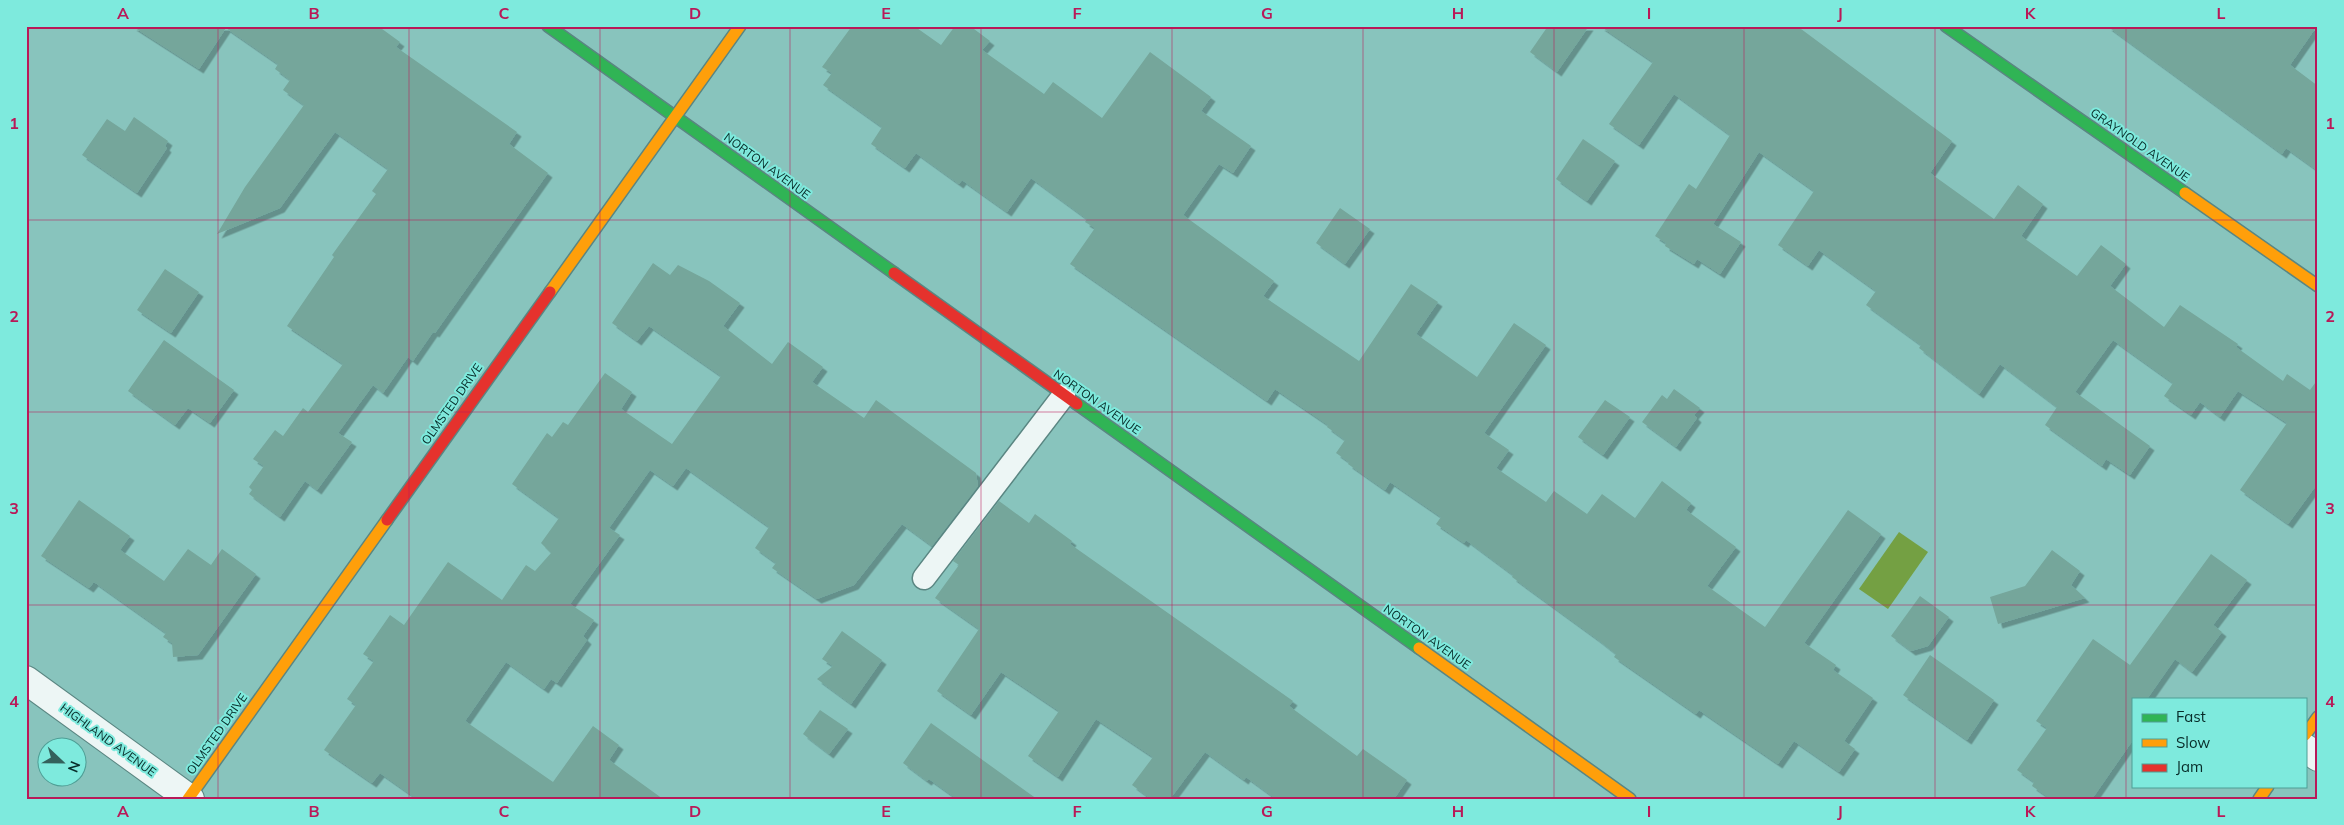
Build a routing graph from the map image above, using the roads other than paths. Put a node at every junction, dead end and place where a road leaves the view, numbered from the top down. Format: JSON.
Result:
{"nodes":[{"id":1,"x":548,"y":26,"type":"edge"},
{"id":2,"x":740,"y":26,"type":"edge"},
{"id":3,"x":1946,"y":26,"type":"edge"},
{"id":4,"x":674,"y":117,"type":"junction"},
{"id":5,"x":2318,"y":286,"type":"edge"},
{"id":6,"x":1064,"y":395,"type":"junction"},
{"id":7,"x":924,"y":578,"type":"dead end"},
{"id":8,"x":26,"y":680,"type":"edge"},
{"id":9,"x":2318,"y":717,"type":"edge"},
{"id":10,"x":2306,"y":733,"type":"edge"},
{"id":11,"x":2306,"y":749,"type":"edge"},
{"id":12,"x":2318,"y":757,"type":"edge"},
{"id":13,"x":2267,"y":788,"type":"edge"},
{"id":14,"x":189,"y":798,"type":"edge"},
{"id":15,"x":1630,"y":799,"type":"edge"},
{"id":16,"x":2259,"y":799,"type":"edge"}],
"edges":[{"from":1,"to":4,"type":"street","name":"NORTON AVENUE"},
{"from":2,"to":4,"type":"street","name":"OLMSTED DRIVE"},
{"from":3,"to":5,"type":"street","name":"GRAYNOLD AVENUE"},
{"from":4,"to":6,"type":"street","name":"NORTON AVENUE"},
{"from":4,"to":14,"type":"street","name":"OLMSTED DRIVE"},
{"from":6,"to":7,"type":"lane"},
{"from":6,"to":15,"type":"street","name":"NORTON AVENUE"},
{"from":8,"to":14,"type":"street","name":"HIGHLAND AVENUE"},
{"from":9,"to":10,"type":"street"},
{"from":11,"to":12,"type":"street"},
{"from":13,"to":16,"type":"street"}]}
